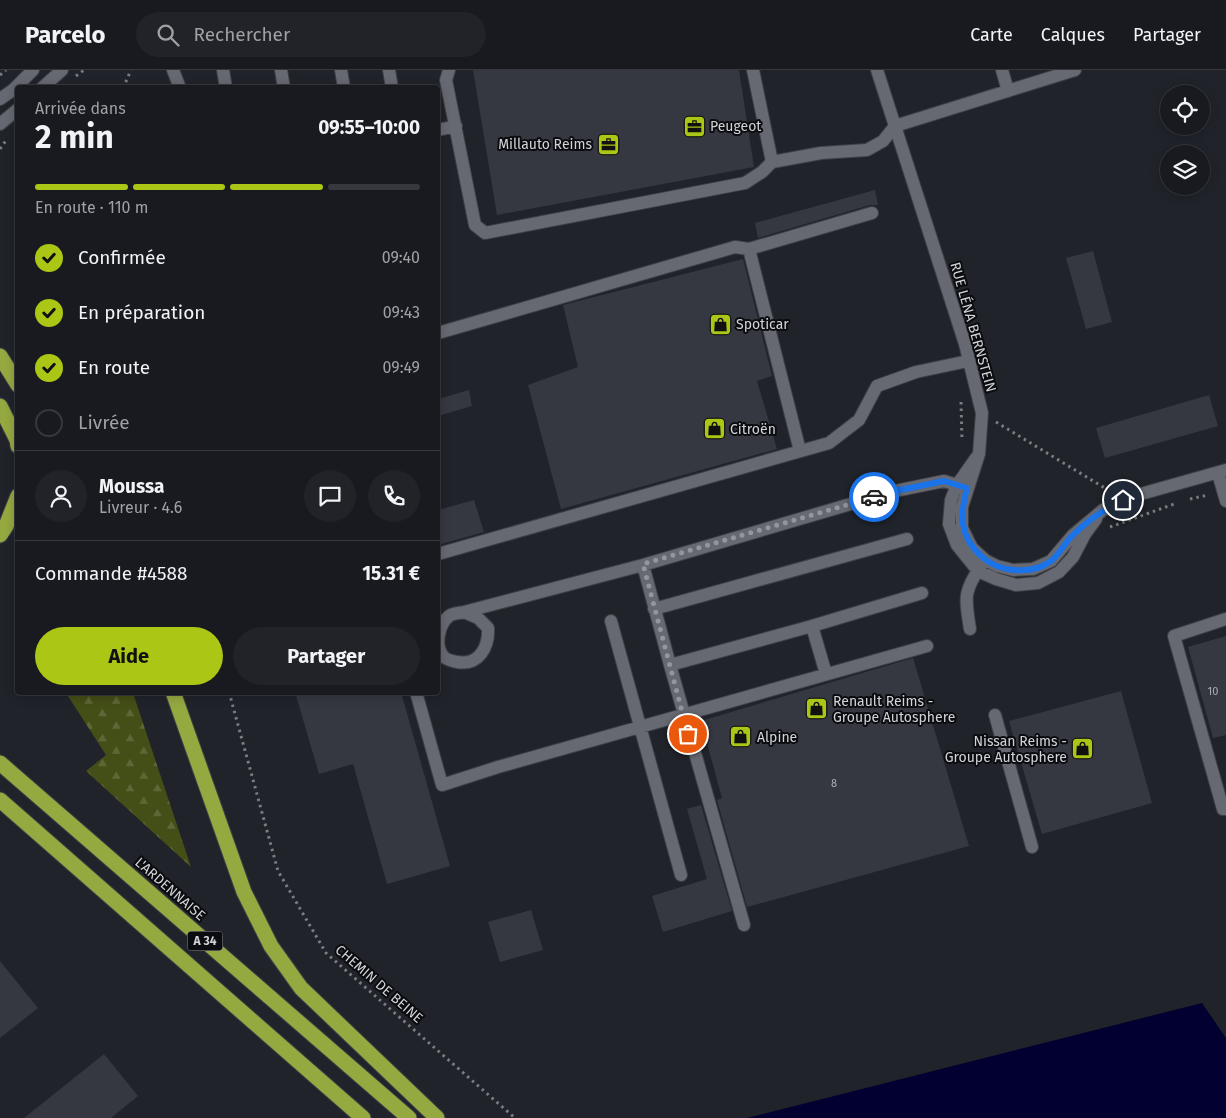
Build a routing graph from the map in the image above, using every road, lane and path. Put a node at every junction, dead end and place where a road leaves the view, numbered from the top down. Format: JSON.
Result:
{"nodes":[{"id":1,"x":6,"y":70,"type":"edge"},
{"id":2,"x":33,"y":70,"type":"edge"},
{"id":3,"x":62,"y":70,"type":"edge"},
{"id":4,"x":131,"y":70,"type":"edge"},
{"id":5,"x":173,"y":70,"type":"edge"},
{"id":6,"x":223,"y":70,"type":"edge"},
{"id":7,"x":281,"y":70,"type":"edge"},
{"id":8,"x":341,"y":70,"type":"edge"},
{"id":9,"x":389,"y":70,"type":"edge"},
{"id":10,"x":449,"y":70,"type":"edge"},
{"id":11,"x":753,"y":70,"type":"edge"},
{"id":12,"x":877,"y":70,"type":"edge"},
{"id":13,"x":1002,"y":70,"type":"edge"},
{"id":14,"x":1066,"y":71,"type":"edge"},
{"id":15,"x":0,"y":75,"type":"edge"},
{"id":16,"x":18,"y":85,"type":"edge"},
{"id":17,"x":45,"y":85,"type":"edge"},
{"id":18,"x":124,"y":85,"type":"edge"},
{"id":19,"x":179,"y":85,"type":"edge"},
{"id":20,"x":226,"y":85,"type":"edge"},
{"id":21,"x":284,"y":85,"type":"edge"},
{"id":22,"x":344,"y":85,"type":"edge"},
{"id":23,"x":392,"y":85,"type":"edge"},
{"id":24,"x":15,"y":88,"type":"edge"},
{"id":25,"x":1008,"y":91,"type":"junction"},
{"id":26,"x":0,"y":99,"type":"edge"},
{"id":27,"x":15,"y":112,"type":"edge"},
{"id":28,"x":0,"y":124,"type":"edge"},
{"id":29,"x":456,"y":126,"type":"junction"},
{"id":30,"x":895,"y":126,"type":"junction"},
{"id":31,"x":440,"y":130,"type":"edge"},
{"id":32,"x":772,"y":162,"type":"junction"},
{"id":33,"x":872,"y":213,"type":"dead end"},
{"id":34,"x":750,"y":249,"type":"junction"},
{"id":35,"x":440,"y":332,"type":"edge"},
{"id":36,"x":0,"y":356,"type":"edge"},
{"id":37,"x":968,"y":361,"type":"junction"},
{"id":38,"x":15,"y":380,"type":"edge"},
{"id":39,"x":0,"y":406,"type":"edge"},
{"id":40,"x":982,"y":413,"type":"junction"},
{"id":41,"x":15,"y":436,"type":"edge"},
{"id":42,"x":800,"y":451,"type":"junction"},
{"id":43,"x":1222,"y":471,"type":"edge"},
{"id":44,"x":962,"y":487,"type":"junction"},
{"id":45,"x":1123,"y":500,"type":"junction"},
{"id":46,"x":1226,"y":501,"type":"edge"},
{"id":47,"x":15,"y":504,"type":"edge"},
{"id":48,"x":0,"y":535,"type":"edge"},
{"id":49,"x":908,"y":539,"type":"dead end"},
{"id":50,"x":440,"y":553,"type":"edge"},
{"id":51,"x":643,"y":564,"type":"junction"},
{"id":52,"x":982,"y":565,"type":"junction"},
{"id":53,"x":922,"y":593,"type":"dead end"},
{"id":54,"x":654,"y":609,"type":"junction"},
{"id":55,"x":464,"y":612,"type":"junction"},
{"id":56,"x":1226,"y":619,"type":"edge"},
{"id":57,"x":611,"y":621,"type":"dead end"},
{"id":58,"x":812,"y":626,"type":"junction"},
{"id":59,"x":440,"y":629,"type":"edge"},
{"id":60,"x":970,"y":630,"type":"dead end"},
{"id":61,"x":927,"y":646,"type":"dead end"},
{"id":62,"x":440,"y":649,"type":"edge"},
{"id":63,"x":670,"y":665,"type":"junction"},
{"id":64,"x":826,"y":674,"type":"junction"},
{"id":65,"x":174,"y":695,"type":"edge"},
{"id":66,"x":230,"y":695,"type":"edge"},
{"id":67,"x":417,"y":695,"type":"edge"},
{"id":68,"x":683,"y":714,"type":"junction"},
{"id":69,"x":995,"y":715,"type":"dead end"},
{"id":70,"x":639,"y":727,"type":"junction"},
{"id":71,"x":0,"y":763,"type":"edge"},
{"id":72,"x":0,"y":800,"type":"edge"},
{"id":73,"x":1226,"y":809,"type":"edge"},
{"id":74,"x":1032,"y":848,"type":"dead end"},
{"id":75,"x":680,"y":875,"type":"dead end"},
{"id":76,"x":744,"y":925,"type":"dead end"},
{"id":77,"x":363,"y":1118,"type":"edge"},
{"id":78,"x":409,"y":1118,"type":"edge"},
{"id":79,"x":437,"y":1118,"type":"edge"},
{"id":80,"x":515,"y":1118,"type":"edge"}],
"edges":[{"from":1,"to":15,"type":"path"},
{"from":2,"to":16,"type":"street"},
{"from":3,"to":17,"type":"street"},
{"from":4,"to":18,"type":"path"},
{"from":5,"to":19,"type":"street"},
{"from":6,"to":20,"type":"street"},
{"from":7,"to":21,"type":"street"},
{"from":8,"to":22,"type":"street"},
{"from":9,"to":23,"type":"street"},
{"from":10,"to":29,"type":"street"},
{"from":11,"to":32,"type":"street"},
{"from":12,"to":30,"type":"street","name":"RUE LÉNA BERNSTEIN"},
{"from":13,"to":25,"type":"street"},
{"from":14,"to":25,"type":"street"},
{"from":24,"to":26,"type":"street"},
{"from":25,"to":30,"type":"street"},
{"from":27,"to":28,"type":"street"},
{"from":29,"to":31,"type":"street"},
{"from":29,"to":32,"type":"street"},
{"from":30,"to":32,"type":"street"},
{"from":30,"to":37,"type":"street","name":"RUE LÉNA BERNSTEIN"},
{"from":33,"to":34,"type":"street"},
{"from":34,"to":35,"type":"street"},
{"from":34,"to":42,"type":"street"},
{"from":36,"to":38,"type":"highway"},
{"from":37,"to":40,"type":"street","name":"RUE LÉNA BERNSTEIN"},
{"from":37,"to":42,"type":"street"},
{"from":39,"to":41,"type":"highway"},
{"from":40,"to":44,"type":"street","name":"RUE LÉNA BERNSTEIN"},
{"from":40,"to":45,"type":"path"},
{"from":42,"to":50,"type":"street"},
{"from":43,"to":45,"type":"street","name":"RUE LÉNA BERNSTEIN"},
{"from":43,"to":46,"type":"street"},
{"from":44,"to":51,"type":"street"},
{"from":44,"to":52,"type":"street","name":"RUE LÉNA BERNSTEIN"},
{"from":45,"to":52,"type":"street","name":"RUE LÉNA BERNSTEIN"},
{"from":47,"to":48,"type":"highway"},
{"from":49,"to":54,"type":"street"},
{"from":51,"to":54,"type":"street"},
{"from":51,"to":55,"type":"street"},
{"from":52,"to":60,"type":"street"},
{"from":53,"to":58,"type":"street"},
{"from":54,"to":63,"type":"street"},
{"from":55,"to":59,"type":"street"},
{"from":55,"to":62,"type":"street"},
{"from":56,"to":73,"type":"street"},
{"from":57,"to":70,"type":"street"},
{"from":58,"to":63,"type":"street"},
{"from":58,"to":64,"type":"street"},
{"from":61,"to":64,"type":"street"},
{"from":63,"to":68,"type":"street"},
{"from":64,"to":68,"type":"street"},
{"from":65,"to":79,"type":"highway"},
{"from":66,"to":80,"type":"path","name":"CHEMIN DE BEINE"},
{"from":67,"to":70,"type":"street"},
{"from":68,"to":70,"type":"street"},
{"from":68,"to":76,"type":"street"},
{"from":69,"to":74,"type":"street"},
{"from":70,"to":75,"type":"street"},
{"from":71,"to":78,"type":"highway","name":"L'ARDENNAISE","number":"A 34"},
{"from":72,"to":77,"type":"highway","number":"A 34"}]}
